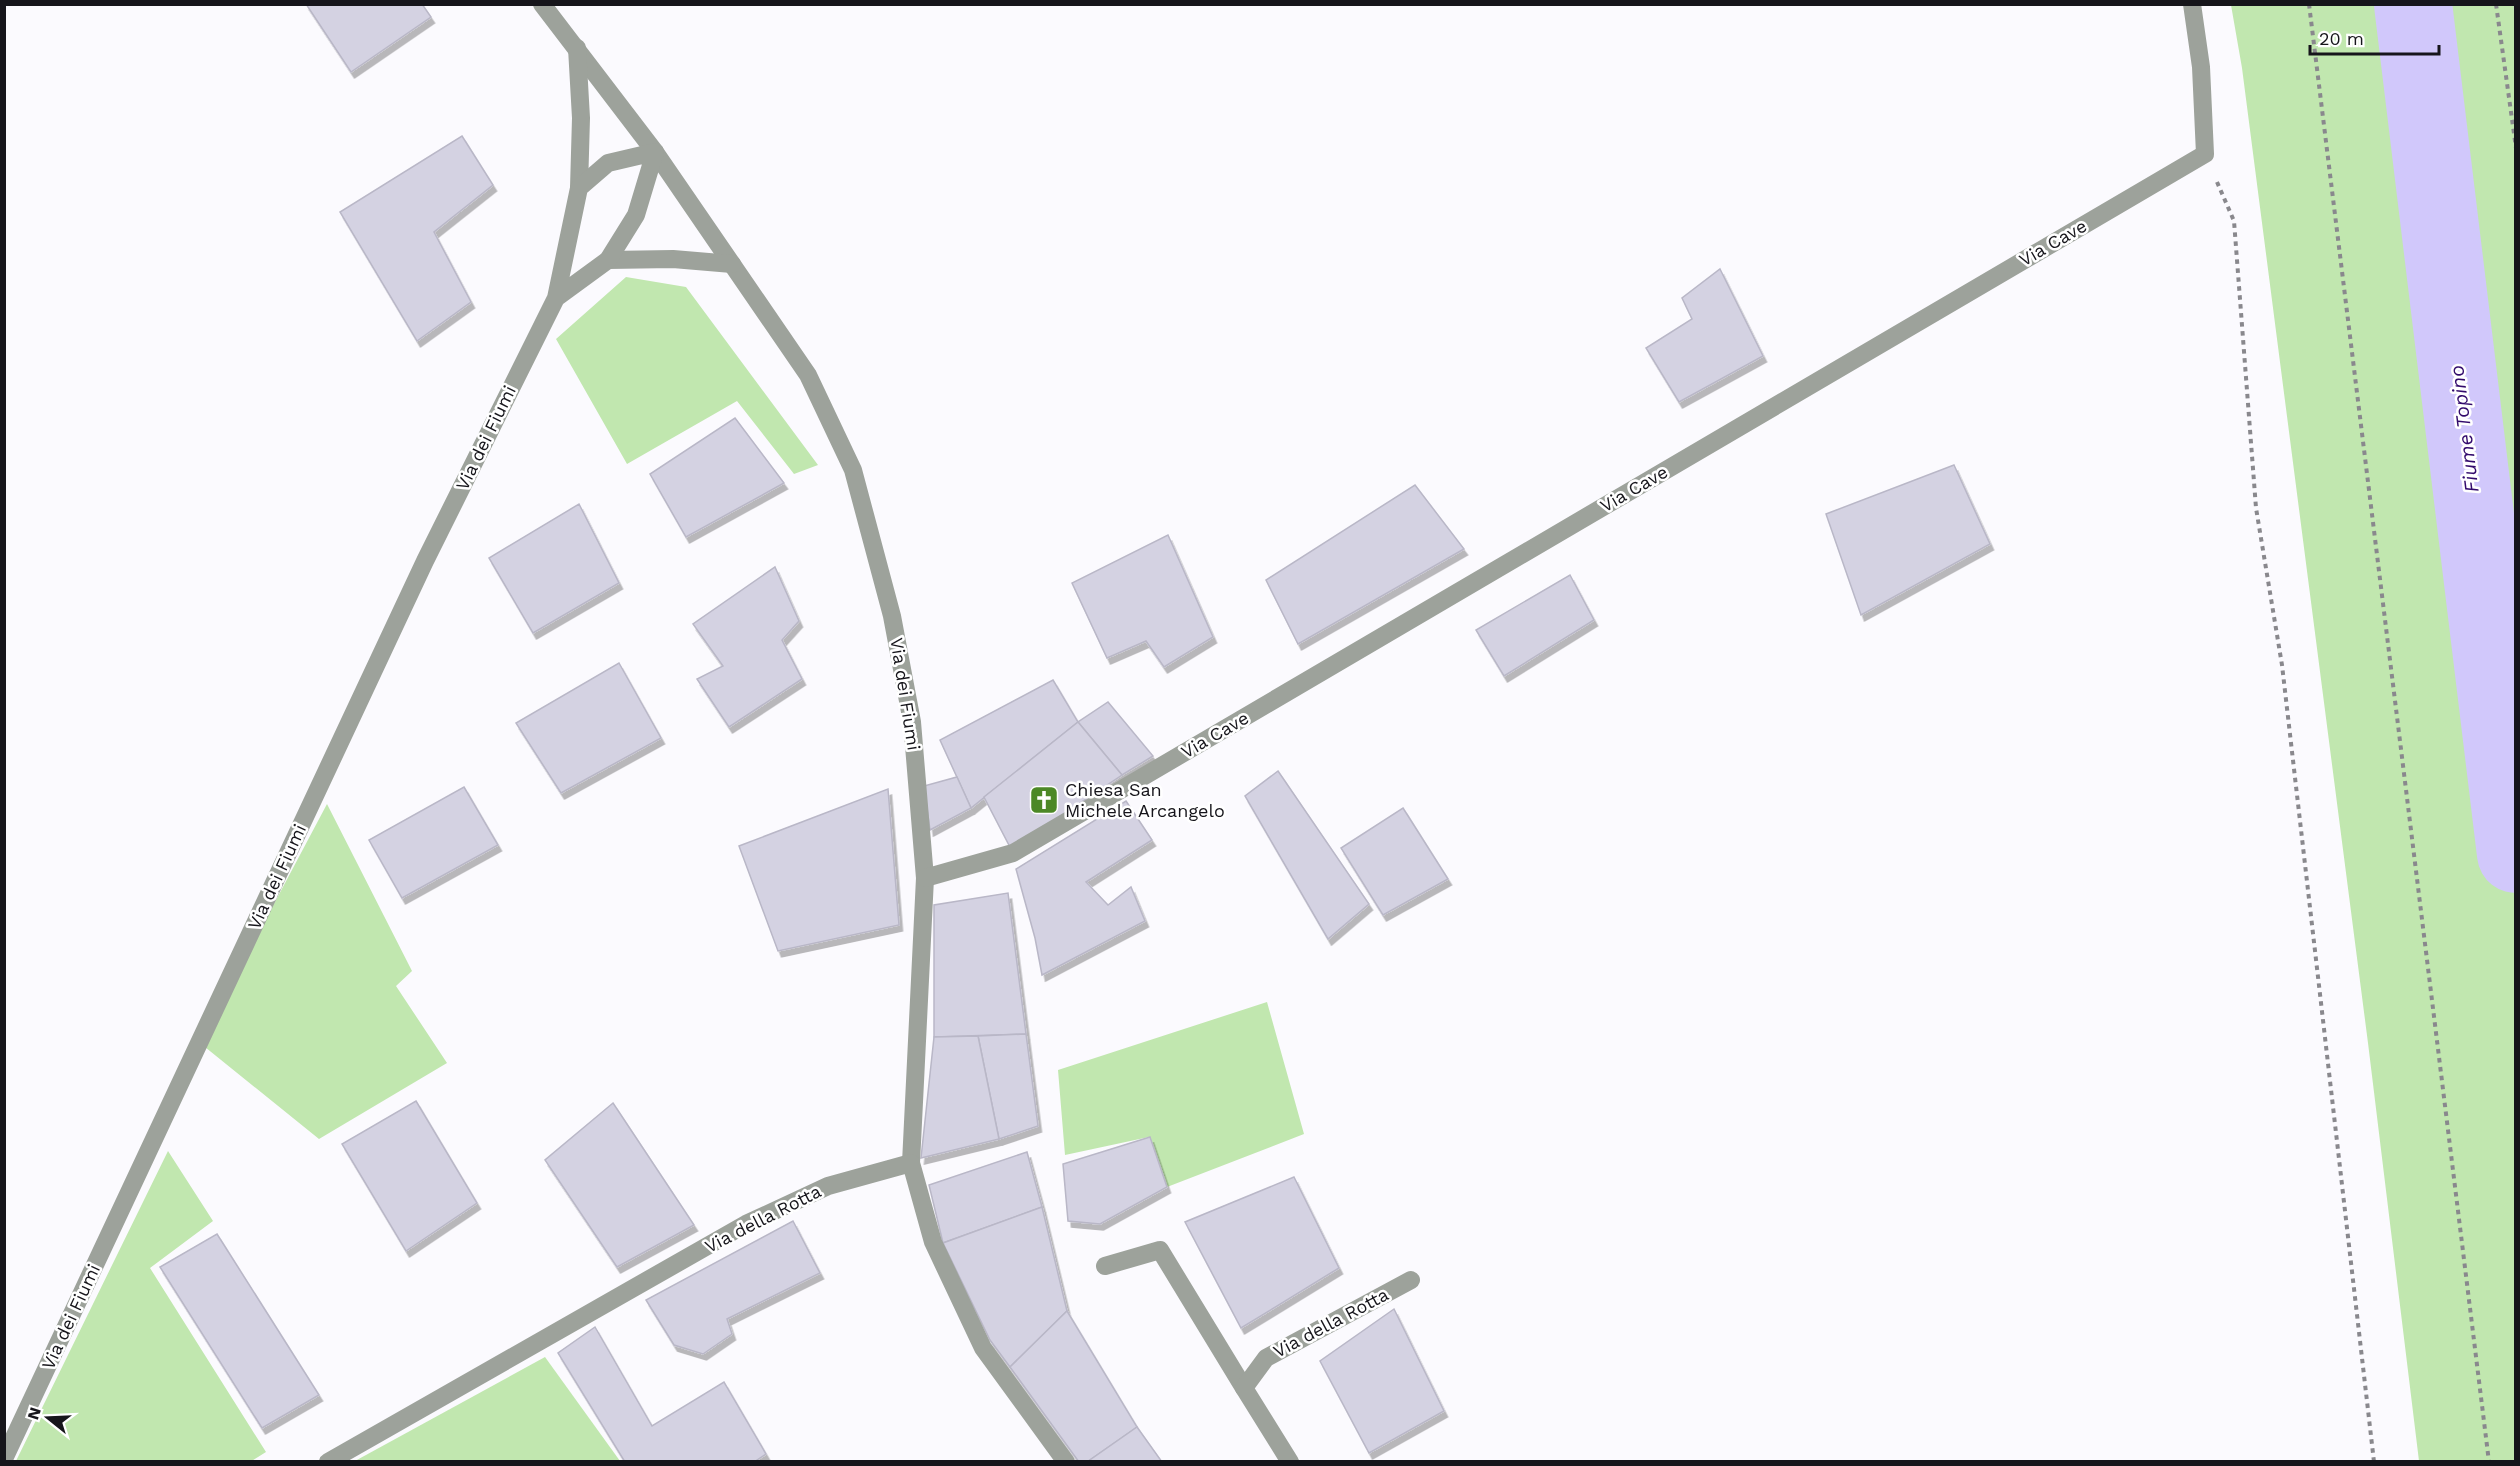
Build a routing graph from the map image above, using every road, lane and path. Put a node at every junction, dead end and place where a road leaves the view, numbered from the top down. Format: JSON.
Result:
{"nodes":[{"id":1,"x":542,"y":4,"type":"edge"},
{"id":2,"x":2192,"y":4,"type":"edge"},
{"id":3,"x":2309,"y":4,"type":"edge"},
{"id":4,"x":2496,"y":4,"type":"edge"},
{"id":5,"x":577,"y":48,"type":"junction"},
{"id":6,"x":2516,"y":148,"type":"edge"},
{"id":7,"x":655,"y":152,"type":"junction"},
{"id":8,"x":2205,"y":154,"type":"junction"},
{"id":9,"x":579,"y":188,"type":"junction"},
{"id":10,"x":608,"y":260,"type":"junction"},
{"id":11,"x":732,"y":264,"type":"junction"},
{"id":12,"x":556,"y":298,"type":"junction"},
{"id":13,"x":925,"y":878,"type":"junction"},
{"id":14,"x":911,"y":1163,"type":"junction"},
{"id":15,"x":1106,"y":1266,"type":"dead end"},
{"id":16,"x":1411,"y":1280,"type":"dead end"},
{"id":17,"x":1244,"y":1388,"type":"junction"},
{"id":18,"x":4,"y":1459,"type":"edge"},
{"id":19,"x":328,"y":1461,"type":"edge"},
{"id":20,"x":1066,"y":1461,"type":"edge"},
{"id":21,"x":1290,"y":1461,"type":"edge"},
{"id":22,"x":2374,"y":1461,"type":"edge"},
{"id":23,"x":2489,"y":1461,"type":"edge"}],
"edges":[{"from":1,"to":5,"type":"street","name":"Via dei Fiumi"},
{"from":2,"to":8,"type":"street"},
{"from":3,"to":23,"type":"path"},
{"from":4,"to":6,"type":"path"},
{"from":5,"to":7,"type":"street","name":"Via dei Fiumi"},
{"from":5,"to":9,"type":"street","name":"Via dei Fiumi"},
{"from":7,"to":9,"type":"street"},
{"from":7,"to":10,"type":"street","name":"Via dei Fiumi"},
{"from":7,"to":11,"type":"street","name":"Via dei Fiumi"},
{"from":8,"to":13,"type":"street","name":"Via Cave"},
{"from":8,"to":22,"type":"path"},
{"from":9,"to":12,"type":"street","name":"Via dei Fiumi"},
{"from":10,"to":11,"type":"street"},
{"from":10,"to":12,"type":"street","name":"Via dei Fiumi"},
{"from":11,"to":13,"type":"street","name":"Via dei Fiumi"},
{"from":12,"to":18,"type":"street","name":"Via dei Fiumi"},
{"from":13,"to":14,"type":"street","name":"Via dei Fiumi"},
{"from":14,"to":19,"type":"street","name":"Via della Rotta"},
{"from":14,"to":20,"type":"street"},
{"from":15,"to":17,"type":"street"},
{"from":16,"to":17,"type":"street","name":"Via della Rotta"},
{"from":17,"to":21,"type":"street"}]}
